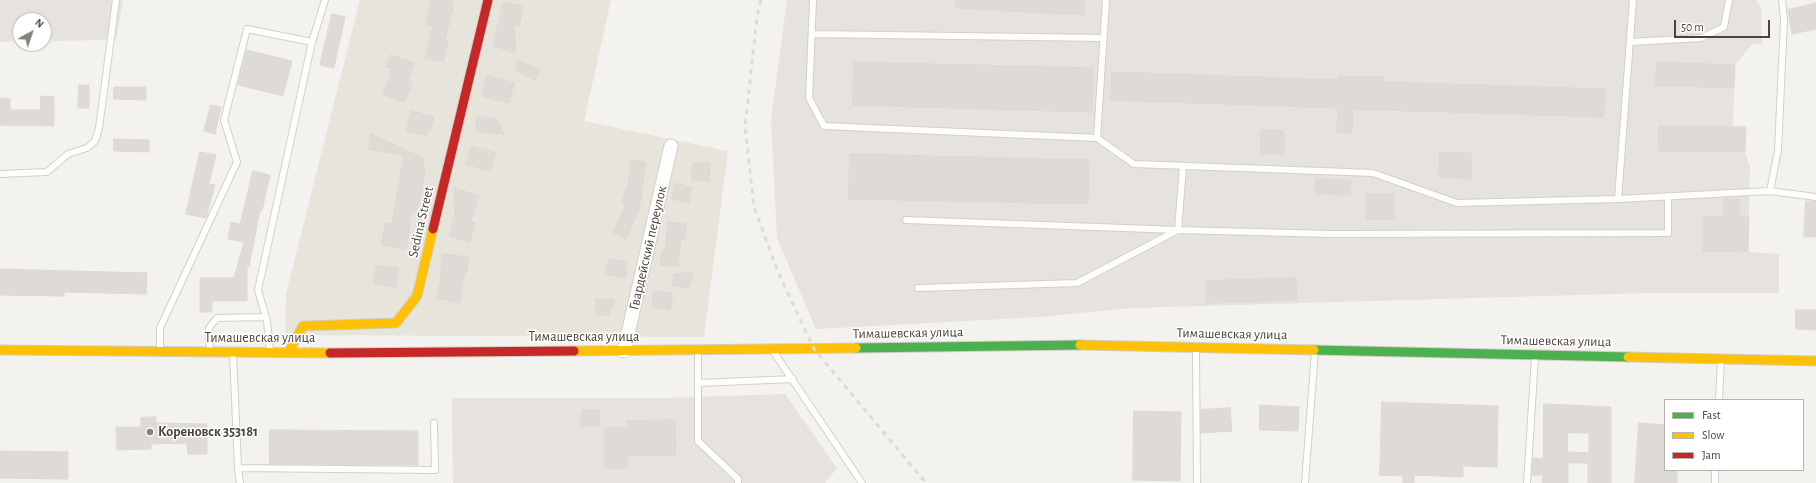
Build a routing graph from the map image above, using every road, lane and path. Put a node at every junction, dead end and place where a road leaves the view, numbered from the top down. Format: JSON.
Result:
{"nodes":[{"id":1,"x":116,"y":0,"type":"edge"},
{"id":2,"x":325,"y":0,"type":"edge"},
{"id":3,"x":488,"y":0,"type":"edge"},
{"id":4,"x":813,"y":0,"type":"edge"},
{"id":5,"x":1106,"y":0,"type":"edge"},
{"id":6,"x":1633,"y":0,"type":"edge"},
{"id":7,"x":1729,"y":0,"type":"edge"},
{"id":8,"x":1782,"y":0,"type":"edge"},
{"id":9,"x":812,"y":34,"type":"junction"},
{"id":10,"x":1104,"y":38,"type":"junction"},
{"id":11,"x":312,"y":42,"type":"junction"},
{"id":12,"x":1630,"y":42,"type":"junction"},
{"id":13,"x":1097,"y":138,"type":"junction"},
{"id":14,"x":671,"y":146,"type":"dead end"},
{"id":15,"x":1183,"y":166,"type":"junction"},
{"id":16,"x":0,"y":174,"type":"edge"},
{"id":17,"x":1770,"y":190,"type":"junction"},
{"id":18,"x":1668,"y":196,"type":"junction"},
{"id":19,"x":1816,"y":197,"type":"edge"},
{"id":20,"x":1618,"y":199,"type":"junction"},
{"id":21,"x":906,"y":220,"type":"dead end"},
{"id":22,"x":1178,"y":230,"type":"junction"},
{"id":23,"x":918,"y":288,"type":"dead end"},
{"id":24,"x":266,"y":317,"type":"junction"},
{"id":25,"x":1196,"y":347,"type":"junction"},
{"id":26,"x":0,"y":350,"type":"edge"},
{"id":27,"x":698,"y":350,"type":"junction"},
{"id":28,"x":772,"y":350,"type":"junction"},
{"id":29,"x":1315,"y":350,"type":"junction"},
{"id":30,"x":160,"y":351,"type":"junction"},
{"id":31,"x":624,"y":351,"type":"junction"},
{"id":32,"x":210,"y":352,"type":"junction"},
{"id":33,"x":232,"y":352,"type":"junction"},
{"id":34,"x":270,"y":352,"type":"junction"},
{"id":35,"x":288,"y":352,"type":"junction"},
{"id":36,"x":1535,"y":355,"type":"junction"},
{"id":37,"x":1721,"y":359,"type":"junction"},
{"id":38,"x":1816,"y":361,"type":"edge"},
{"id":39,"x":792,"y":379,"type":"junction"},
{"id":40,"x":698,"y":383,"type":"junction"},
{"id":41,"x":1719,"y":399,"type":"edge"},
{"id":42,"x":434,"y":423,"type":"dead end"},
{"id":43,"x":238,"y":468,"type":"junction"},
{"id":44,"x":1715,"y":471,"type":"edge"},
{"id":45,"x":240,"y":483,"type":"edge"},
{"id":46,"x":738,"y":483,"type":"edge"},
{"id":47,"x":862,"y":483,"type":"edge"},
{"id":48,"x":1197,"y":483,"type":"edge"},
{"id":49,"x":1305,"y":483,"type":"edge"},
{"id":50,"x":1527,"y":483,"type":"edge"},
{"id":51,"x":1715,"y":483,"type":"edge"}],
"edges":[{"from":1,"to":16,"type":"lane"},
{"from":2,"to":11,"type":"lane"},
{"from":3,"to":35,"type":"street","name":"Sedina Street"},
{"from":4,"to":9,"type":"lane"},
{"from":5,"to":10,"type":"lane"},
{"from":6,"to":12,"type":"lane"},
{"from":7,"to":12,"type":"lane"},
{"from":8,"to":17,"type":"lane"},
{"from":9,"to":10,"type":"lane"},
{"from":9,"to":13,"type":"lane"},
{"from":10,"to":13,"type":"lane"},
{"from":11,"to":24,"type":"lane"},
{"from":11,"to":30,"type":"lane"},
{"from":12,"to":20,"type":"lane"},
{"from":13,"to":15,"type":"lane"},
{"from":14,"to":31,"type":"street","name":"Гвардейский переулок"},
{"from":15,"to":20,"type":"lane"},
{"from":15,"to":22,"type":"lane"},
{"from":17,"to":18,"type":"lane"},
{"from":17,"to":19,"type":"lane"},
{"from":18,"to":20,"type":"lane"},
{"from":18,"to":22,"type":"lane"},
{"from":21,"to":22,"type":"lane"},
{"from":22,"to":23,"type":"lane"},
{"from":24,"to":32,"type":"lane"},
{"from":24,"to":34,"type":"lane"},
{"from":25,"to":28,"type":"street","name":"Тимашевская улица"},
{"from":25,"to":29,"type":"street","name":"Тимашевская улица"},
{"from":25,"to":48,"type":"lane"},
{"from":26,"to":30,"type":"street","name":"Тимашевская улица"},
{"from":27,"to":28,"type":"street","name":"Тимашевская улица"},
{"from":27,"to":31,"type":"street","name":"Тимашевская улица"},
{"from":27,"to":40,"type":"lane"},
{"from":28,"to":39,"type":"lane"},
{"from":29,"to":36,"type":"street","name":"Тимашевская улица"},
{"from":29,"to":49,"type":"lane"},
{"from":30,"to":32,"type":"street","name":"Тимашевская улица"},
{"from":31,"to":35,"type":"street","name":"Тимашевская улица"},
{"from":32,"to":33,"type":"street","name":"Тимашевская улица"},
{"from":33,"to":34,"type":"street","name":"Тимашевская улица"},
{"from":33,"to":43,"type":"lane"},
{"from":34,"to":35,"type":"street","name":"Тимашевская улица"},
{"from":36,"to":37,"type":"street","name":"Тимашевская улица"},
{"from":36,"to":50,"type":"lane"},
{"from":37,"to":38,"type":"street","name":"Тимашевская улица"},
{"from":37,"to":41,"type":"lane"},
{"from":39,"to":40,"type":"lane"},
{"from":39,"to":47,"type":"lane"},
{"from":40,"to":46,"type":"lane"},
{"from":42,"to":43,"type":"lane"},
{"from":43,"to":45,"type":"lane"},
{"from":44,"to":51,"type":"lane"}]}
